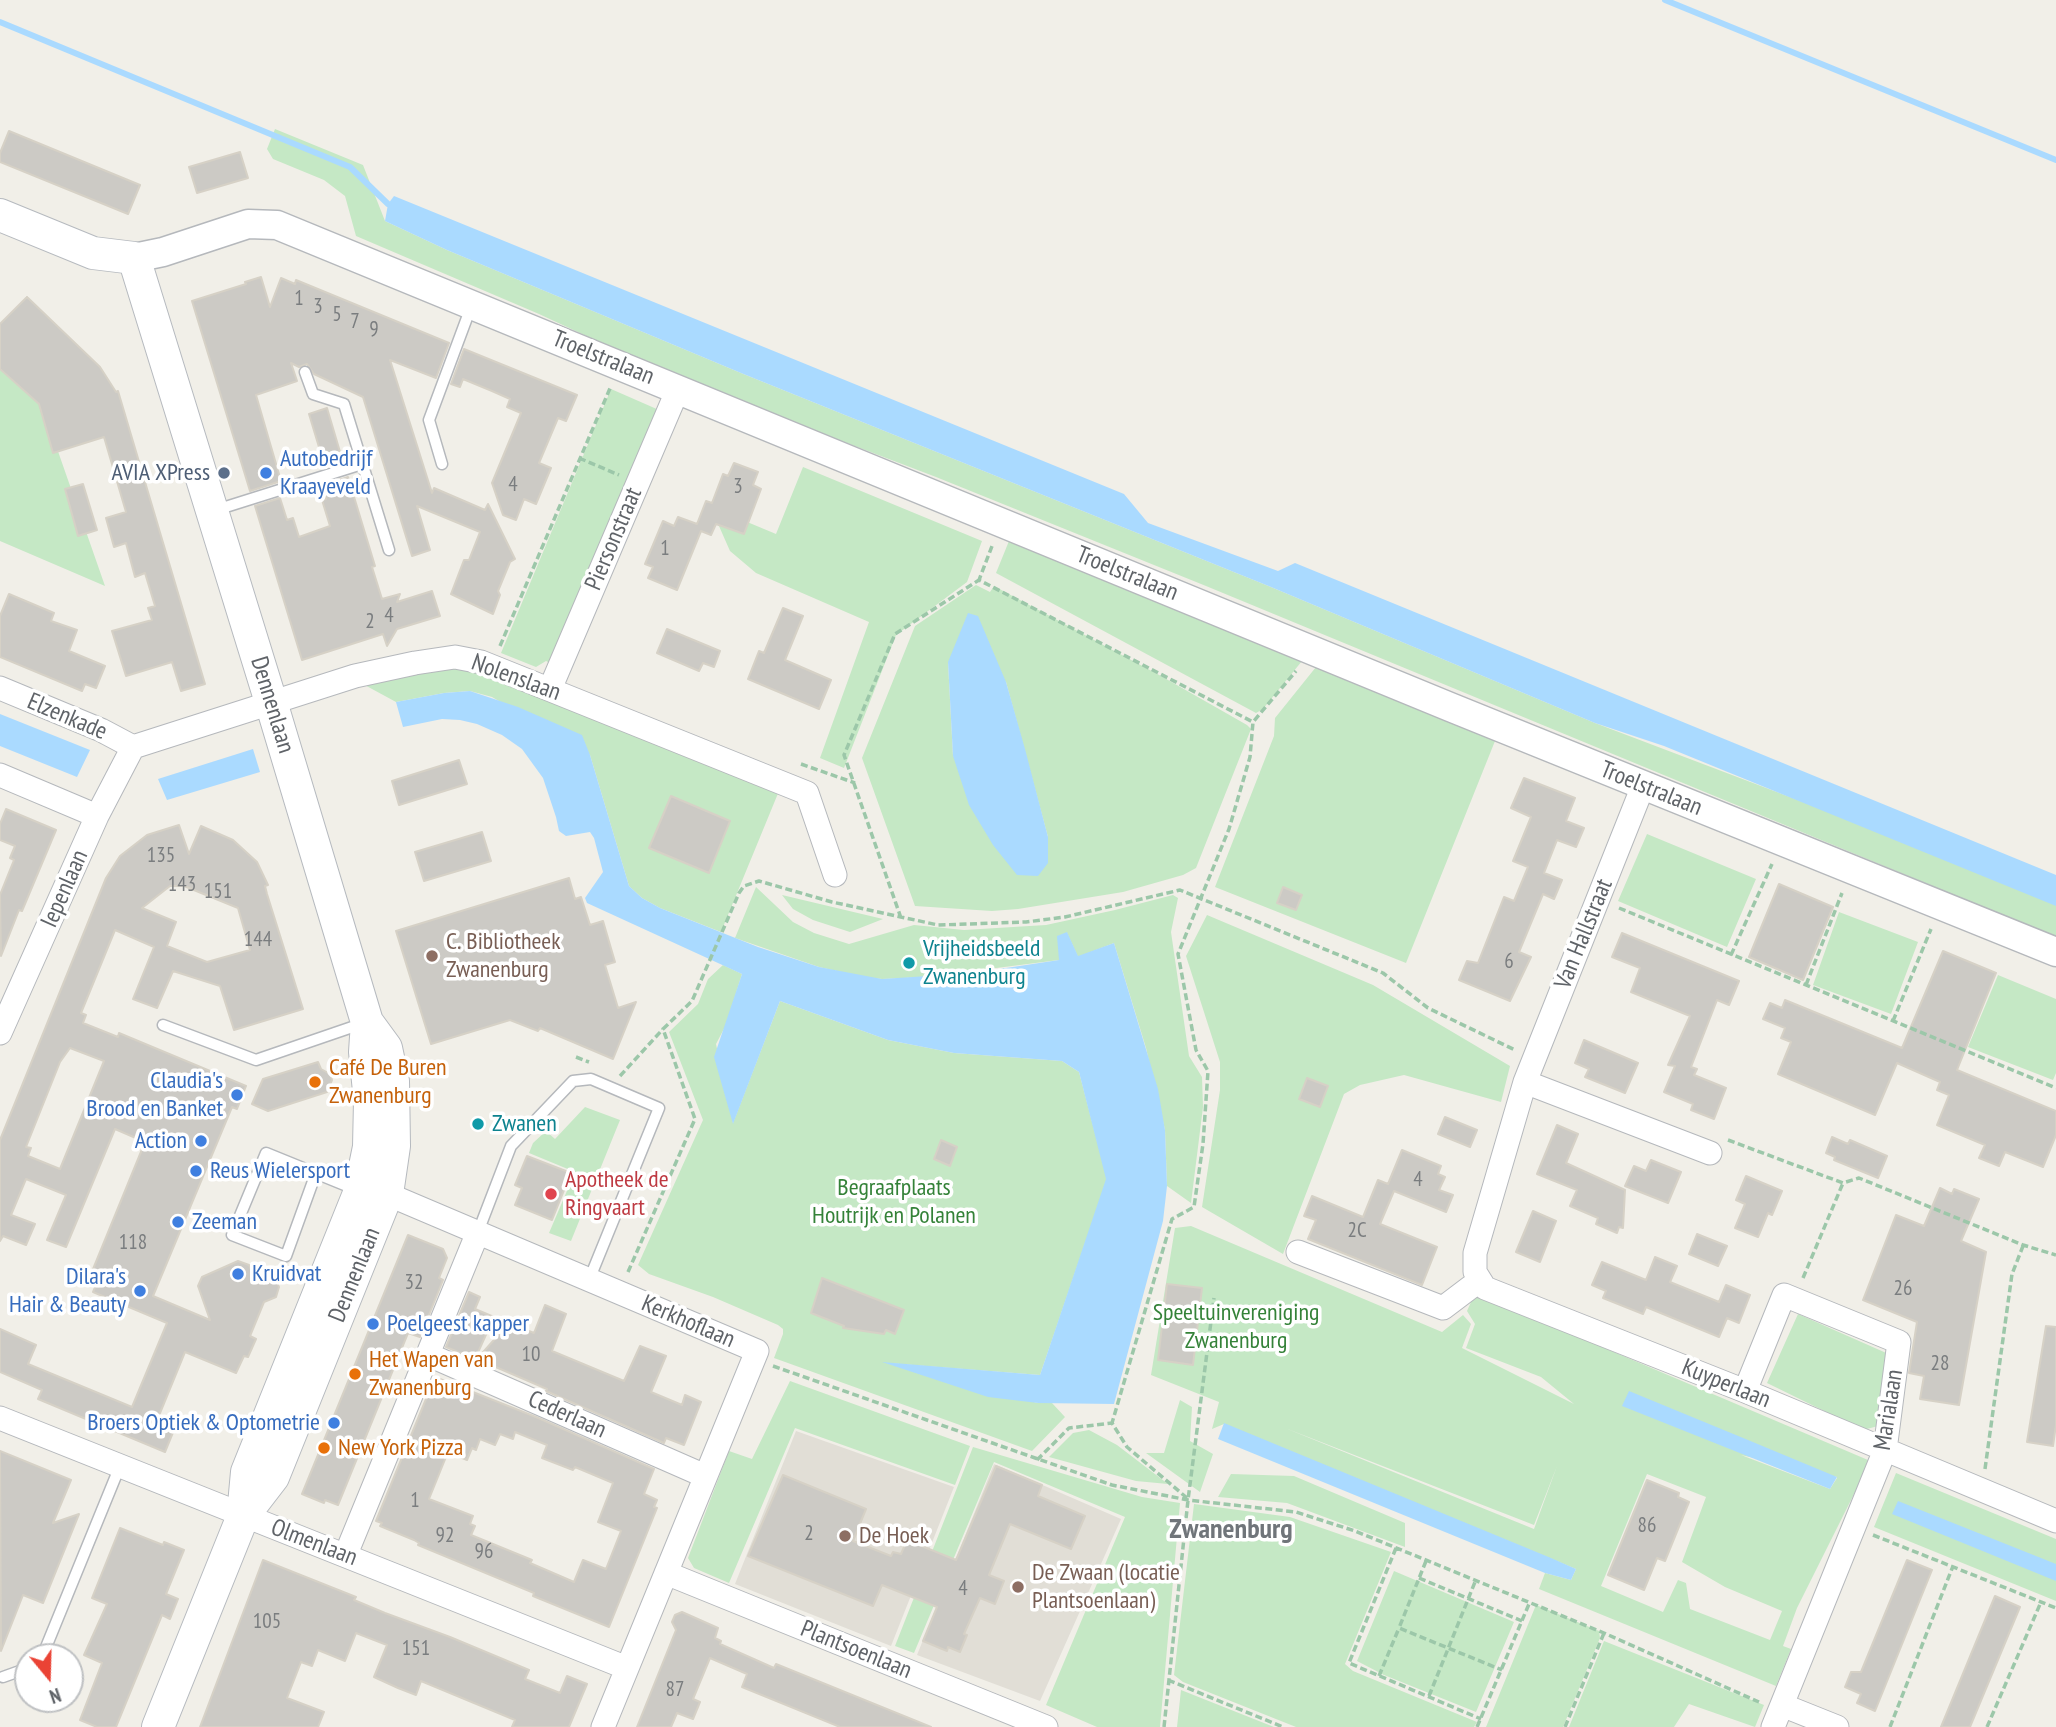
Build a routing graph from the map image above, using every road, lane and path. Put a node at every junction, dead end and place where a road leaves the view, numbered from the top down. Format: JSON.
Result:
{"nodes":[{"id":1,"x":0,"y":215,"type":"edge"},
{"id":2,"x":134,"y":258,"type":"junction"},
{"id":3,"x":472,"y":304,"type":"junction"},
{"id":4,"x":620,"y":365,"type":"junction"},
{"id":5,"x":305,"y":372,"type":"dead end"},
{"id":6,"x":678,"y":389,"type":"junction"},
{"id":7,"x":579,"y":458,"type":"junction"},
{"id":8,"x":362,"y":464,"type":"junction"},
{"id":9,"x":442,"y":464,"type":"dead end"},
{"id":10,"x":638,"y":483,"type":"junction"},
{"id":11,"x":213,"y":510,"type":"junction"},
{"id":12,"x":1001,"y":522,"type":"junction"},
{"id":13,"x":389,"y":550,"type":"dead end"},
{"id":14,"x":979,"y":580,"type":"junction"},
{"id":15,"x":1313,"y":651,"type":"junction"},
{"id":16,"x":492,"y":666,"type":"junction"},
{"id":17,"x":0,"y":688,"type":"edge"},
{"id":18,"x":550,"y":689,"type":"junction"},
{"id":19,"x":271,"y":702,"type":"junction"},
{"id":20,"x":1253,"y":722,"type":"junction"},
{"id":21,"x":133,"y":747,"type":"junction"},
{"id":22,"x":0,"y":775,"type":"edge"},
{"id":23,"x":1643,"y":786,"type":"junction"},
{"id":24,"x":97,"y":816,"type":"junction"},
{"id":25,"x":1782,"y":842,"type":"junction"},
{"id":26,"x":1851,"y":869,"type":"junction"},
{"id":27,"x":835,"y":875,"type":"dead end"},
{"id":28,"x":1598,"y":899,"type":"junction"},
{"id":29,"x":1201,"y":900,"type":"junction"},
{"id":30,"x":1941,"y":905,"type":"junction"},
{"id":31,"x":901,"y":918,"type":"junction"},
{"id":32,"x":2056,"y":952,"type":"edge"},
{"id":33,"x":1731,"y":954,"type":"junction"},
{"id":34,"x":707,"y":968,"type":"dead end"},
{"id":35,"x":1806,"y":985,"type":"junction"},
{"id":36,"x":1894,"y":1021,"type":"junction"},
{"id":37,"x":367,"y":1022,"type":"junction"},
{"id":38,"x":163,"y":1025,"type":"dead end"},
{"id":39,"x":663,"y":1029,"type":"dead end"},
{"id":40,"x":0,"y":1033,"type":"edge"},
{"id":41,"x":1534,"y":1059,"type":"junction"},
{"id":42,"x":1525,"y":1082,"type":"junction"},
{"id":43,"x":610,"y":1087,"type":"junction"},
{"id":44,"x":2056,"y":1088,"type":"edge"},
{"id":45,"x":1710,"y":1153,"type":"joint"},
{"id":46,"x":316,"y":1173,"type":"junction"},
{"id":47,"x":1843,"y":1183,"type":"junction"},
{"id":48,"x":373,"y":1193,"type":"junction"},
{"id":49,"x":478,"y":1232,"type":"junction"},
{"id":50,"x":2023,"y":1245,"type":"junction"},
{"id":51,"x":1298,"y":1252,"type":"dead end"},
{"id":52,"x":2056,"y":1255,"type":"edge"},
{"id":53,"x":1478,"y":1276,"type":"junction"},
{"id":54,"x":589,"y":1280,"type":"junction"},
{"id":55,"x":1213,"y":1298,"type":"dead end"},
{"id":56,"x":1795,"y":1300,"type":"junction"},
{"id":57,"x":429,"y":1354,"type":"junction"},
{"id":58,"x":754,"y":1359,"type":"junction"},
{"id":59,"x":1745,"y":1391,"type":"junction"},
{"id":60,"x":0,"y":1418,"type":"edge"},
{"id":61,"x":1112,"y":1423,"type":"junction"},
{"id":62,"x":1885,"y":1450,"type":"junction"},
{"id":63,"x":1037,"y":1460,"type":"junction"},
{"id":64,"x":120,"y":1466,"type":"junction"},
{"id":65,"x":705,"y":1476,"type":"junction"},
{"id":66,"x":1983,"y":1492,"type":"junction"},
{"id":67,"x":1188,"y":1500,"type":"junction"},
{"id":68,"x":243,"y":1516,"type":"junction"},
{"id":69,"x":2056,"y":1521,"type":"edge"},
{"id":70,"x":1854,"y":1528,"type":"junction"},
{"id":71,"x":1396,"y":1548,"type":"junction"},
{"id":72,"x":346,"y":1554,"type":"junction"},
{"id":73,"x":1426,"y":1561,"type":"junction"},
{"id":74,"x":1953,"y":1566,"type":"junction"},
{"id":75,"x":666,"y":1573,"type":"junction"},
{"id":76,"x":1419,"y":1578,"type":"junction"},
{"id":77,"x":1475,"y":1582,"type":"junction"},
{"id":78,"x":1469,"y":1599,"type":"junction"},
{"id":79,"x":2041,"y":1602,"type":"junction"},
{"id":80,"x":1529,"y":1604,"type":"junction"},
{"id":81,"x":2056,"y":1608,"type":"edge"},
{"id":82,"x":1522,"y":1620,"type":"junction"},
{"id":83,"x":1399,"y":1628,"type":"junction"},
{"id":84,"x":1604,"y":1633,"type":"junction"},
{"id":85,"x":48,"y":1643,"type":"edge"},
{"id":86,"x":1449,"y":1648,"type":"junction"},
{"id":87,"x":627,"y":1668,"type":"junction"},
{"id":88,"x":1503,"y":1670,"type":"junction"},
{"id":89,"x":14,"y":1673,"type":"edge"},
{"id":90,"x":1379,"y":1675,"type":"junction"},
{"id":91,"x":3,"y":1677,"type":"dead end"},
{"id":92,"x":1168,"y":1680,"type":"junction"},
{"id":93,"x":1429,"y":1696,"type":"junction"},
{"id":94,"x":1778,"y":1714,"type":"edge"},
{"id":95,"x":1481,"y":1718,"type":"junction"},
{"id":96,"x":158,"y":1727,"type":"edge"},
{"id":97,"x":603,"y":1727,"type":"edge"},
{"id":98,"x":1046,"y":1727,"type":"edge"},
{"id":99,"x":1164,"y":1727,"type":"edge"},
{"id":100,"x":1283,"y":1727,"type":"edge"},
{"id":101,"x":1477,"y":1727,"type":"edge"},
{"id":102,"x":1565,"y":1727,"type":"edge"},
{"id":103,"x":1837,"y":1727,"type":"edge"},
{"id":104,"x":1890,"y":1727,"type":"edge"},
{"id":105,"x":1987,"y":1727,"type":"edge"}],
"edges":[{"from":1,"to":2,"type":"main road"},
{"from":2,"to":3,"type":"street","name":"Troelstralaan"},
{"from":2,"to":11,"type":"main road","name":"Dennenlaan"},
{"from":3,"to":4,"type":"street","name":"Troelstralaan"},
{"from":3,"to":9,"type":"lane"},
{"from":4,"to":6,"type":"street","name":"Troelstralaan"},
{"from":4,"to":7,"type":"path"},
{"from":5,"to":8,"type":"lane"},
{"from":6,"to":10,"type":"street","name":"Piersonstraat"},
{"from":6,"to":12,"type":"street","name":"Troelstralaan"},
{"from":7,"to":10,"type":"path"},
{"from":7,"to":16,"type":"path"},
{"from":8,"to":11,"type":"lane"},
{"from":8,"to":13,"type":"lane"},
{"from":10,"to":18,"type":"street","name":"Piersonstraat"},
{"from":11,"to":19,"type":"main road","name":"Dennenlaan"},
{"from":12,"to":14,"type":"path"},
{"from":12,"to":15,"type":"street","name":"Troelstralaan"},
{"from":14,"to":20,"type":"path"},
{"from":14,"to":31,"type":"path"},
{"from":15,"to":20,"type":"path"},
{"from":15,"to":23,"type":"street","name":"Troelstralaan"},
{"from":16,"to":18,"type":"street","name":"Nolenslaan"},
{"from":16,"to":19,"type":"street","name":"Nolenslaan"},
{"from":17,"to":21,"type":"street","name":"Elzenkade"},
{"from":18,"to":27,"type":"street","name":"Nolenslaan"},
{"from":19,"to":21,"type":"street","name":"Nolenslaan"},
{"from":19,"to":37,"type":"main road","name":"Dennenlaan"},
{"from":20,"to":29,"type":"path"},
{"from":21,"to":24,"type":"street","name":"Iepenlaan"},
{"from":22,"to":24,"type":"street"},
{"from":23,"to":25,"type":"street","name":"Troelstralaan"},
{"from":23,"to":28,"type":"street","name":"Van Hallstraat"},
{"from":24,"to":40,"type":"street","name":"Iepenlaan"},
{"from":25,"to":26,"type":"street","name":"Troelstralaan"},
{"from":25,"to":33,"type":"path"},
{"from":26,"to":30,"type":"street","name":"Troelstralaan"},
{"from":26,"to":35,"type":"path"},
{"from":28,"to":33,"type":"path"},
{"from":28,"to":41,"type":"street","name":"Van Hallstraat"},
{"from":29,"to":31,"type":"path"},
{"from":29,"to":41,"type":"path"},
{"from":29,"to":61,"type":"path"},
{"from":30,"to":32,"type":"street","name":"Troelstralaan"},
{"from":30,"to":36,"type":"path"},
{"from":31,"to":34,"type":"path"},
{"from":33,"to":35,"type":"path"},
{"from":35,"to":36,"type":"path"},
{"from":36,"to":44,"type":"path"},
{"from":37,"to":38,"type":"lane"},
{"from":37,"to":48,"type":"main road","name":"Dennenlaan"},
{"from":39,"to":43,"type":"path"},
{"from":41,"to":42,"type":"street","name":"Van Hallstraat"},
{"from":42,"to":45,"type":"street"},
{"from":42,"to":53,"type":"street","name":"Van Hallstraat"},
{"from":43,"to":49,"type":"lane"},
{"from":43,"to":54,"type":"lane"},
{"from":45,"to":47,"type":"path"},
{"from":46,"to":46,"type":"lane"},
{"from":46,"to":48,"type":"lane"},
{"from":47,"to":50,"type":"path"},
{"from":47,"to":56,"type":"path"},
{"from":48,"to":49,"type":"street","name":"Kerkhoflaan"},
{"from":48,"to":68,"type":"main road","name":"Dennenlaan"},
{"from":49,"to":54,"type":"street","name":"Kerkhoflaan"},
{"from":49,"to":57,"type":"street"},
{"from":50,"to":52,"type":"path"},
{"from":50,"to":66,"type":"path"},
{"from":51,"to":53,"type":"street"},
{"from":53,"to":59,"type":"street","name":"Kuyperlaan"},
{"from":54,"to":58,"type":"street","name":"Kerkhoflaan"},
{"from":55,"to":67,"type":"path"},
{"from":56,"to":59,"type":"street"},
{"from":56,"to":62,"type":"street","name":"Marialaan"},
{"from":57,"to":65,"type":"street","name":"Cederlaan"},
{"from":57,"to":72,"type":"street"},
{"from":58,"to":63,"type":"path"},
{"from":58,"to":65,"type":"street","name":"Kerkhoflaan"},
{"from":59,"to":62,"type":"street","name":"Kuyperlaan"},
{"from":60,"to":64,"type":"street","name":"Olmenlaan"},
{"from":61,"to":63,"type":"path"},
{"from":61,"to":67,"type":"path"},
{"from":62,"to":66,"type":"street","name":"Kuyperlaan"},
{"from":62,"to":70,"type":"street","name":"Marialaan"},
{"from":63,"to":67,"type":"path"},
{"from":64,"to":68,"type":"street","name":"Olmenlaan"},
{"from":64,"to":85,"type":"lane"},
{"from":65,"to":75,"type":"street","name":"Kerkhoflaan"},
{"from":66,"to":69,"type":"street","name":"Kuyperlaan"},
{"from":67,"to":71,"type":"path"},
{"from":67,"to":92,"type":"path"},
{"from":68,"to":72,"type":"street","name":"Olmenlaan"},
{"from":68,"to":96,"type":"main road","name":"Dennenlaan"},
{"from":70,"to":74,"type":"path"},
{"from":70,"to":94,"type":"street","name":"Marialaan"},
{"from":71,"to":73,"type":"path"},
{"from":71,"to":90,"type":"path"},
{"from":72,"to":87,"type":"street","name":"Olmenlaan"},
{"from":73,"to":76,"type":"path"},
{"from":73,"to":77,"type":"path"},
{"from":74,"to":79,"type":"path"},
{"from":74,"to":104,"type":"path"},
{"from":75,"to":87,"type":"street","name":"Kerkhoflaan"},
{"from":75,"to":98,"type":"street","name":"Plantsoenlaan"},
{"from":76,"to":78,"type":"path"},
{"from":76,"to":83,"type":"path"},
{"from":77,"to":78,"type":"path"},
{"from":77,"to":80,"type":"path"},
{"from":78,"to":82,"type":"path"},
{"from":78,"to":86,"type":"path"},
{"from":79,"to":81,"type":"path"},
{"from":79,"to":105,"type":"path"},
{"from":80,"to":82,"type":"path"},
{"from":80,"to":84,"type":"path"},
{"from":82,"to":88,"type":"path"},
{"from":83,"to":86,"type":"path"},
{"from":83,"to":90,"type":"path"},
{"from":84,"to":94,"type":"path"},
{"from":84,"to":102,"type":"path"},
{"from":86,"to":88,"type":"path"},
{"from":86,"to":93,"type":"path"},
{"from":87,"to":97,"type":"street","name":"Kerkhoflaan"},
{"from":88,"to":95,"type":"path"},
{"from":89,"to":91,"type":"lane"},
{"from":90,"to":93,"type":"path"},
{"from":92,"to":99,"type":"path"},
{"from":92,"to":100,"type":"path"},
{"from":93,"to":95,"type":"path"},
{"from":94,"to":103,"type":"street"},
{"from":95,"to":101,"type":"path"}]}
